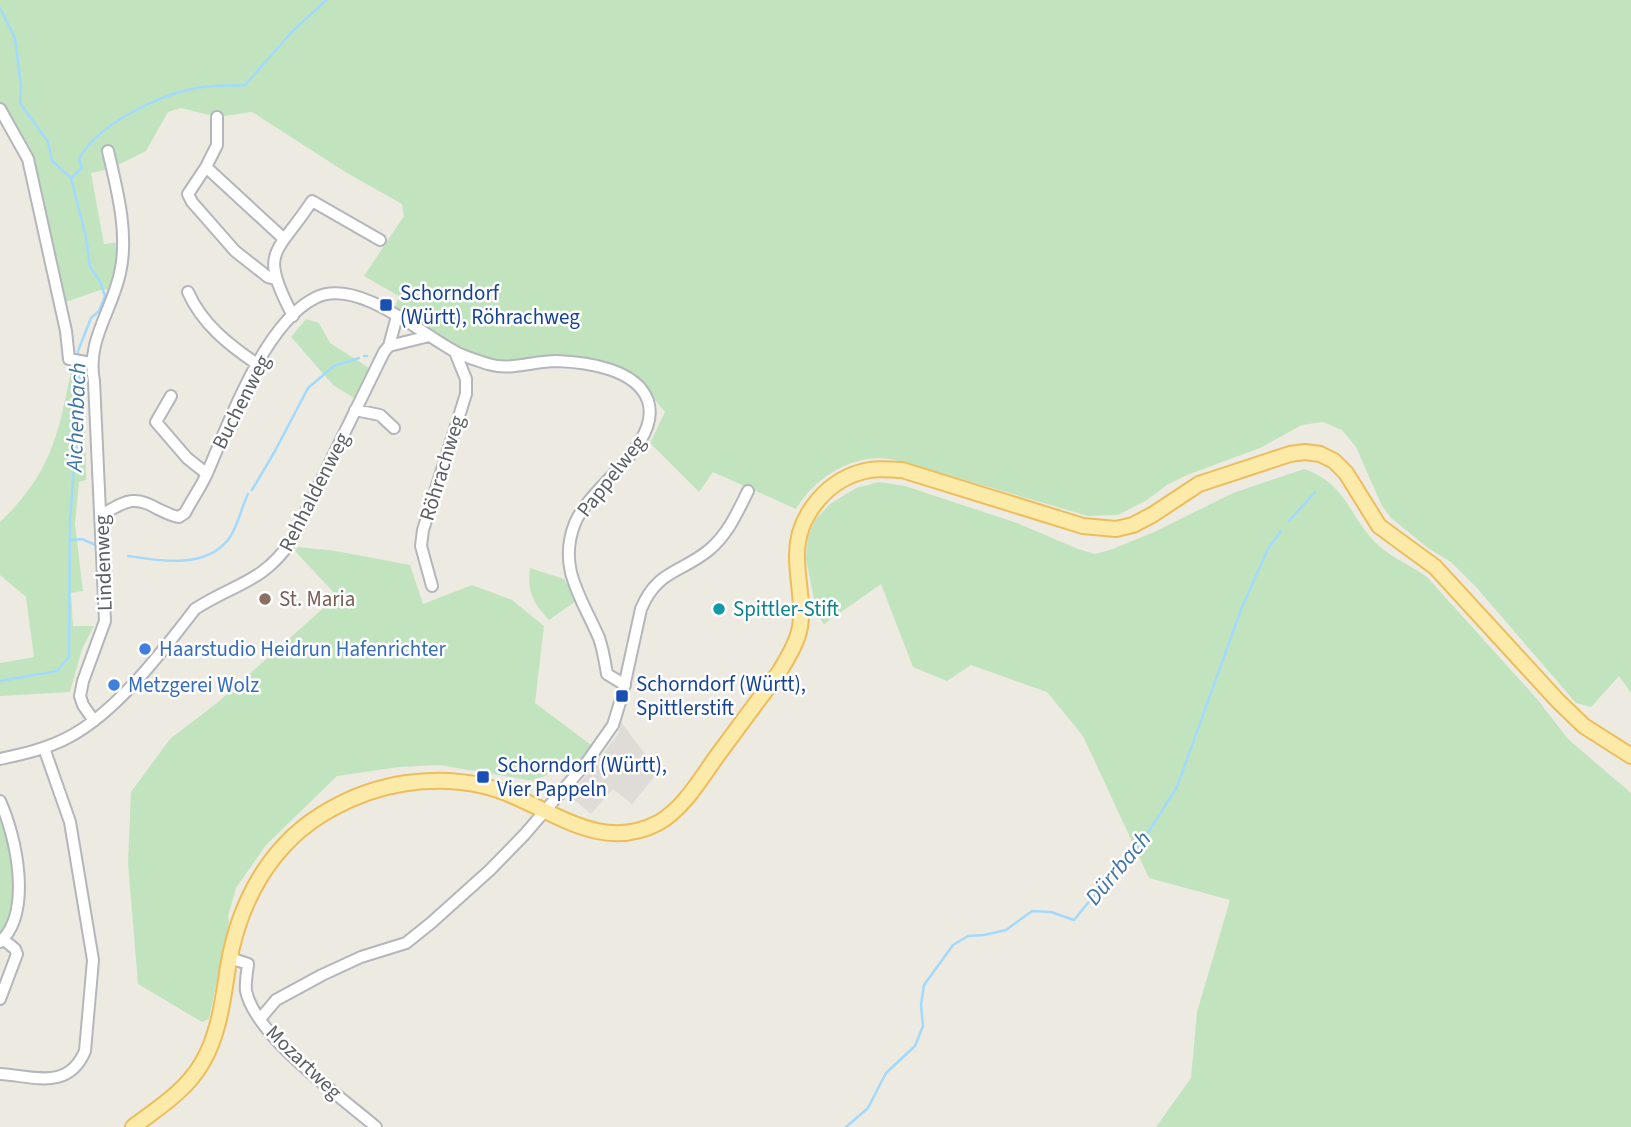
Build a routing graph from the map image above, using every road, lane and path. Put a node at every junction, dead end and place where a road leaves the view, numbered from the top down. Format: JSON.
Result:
{"nodes":[{"id":1,"x":0,"y":109,"type":"edge"},
{"id":2,"x":217,"y":117,"type":"dead end"},
{"id":3,"x":108,"y":151,"type":"dead end"},
{"id":4,"x":206,"y":167,"type":"junction"},
{"id":5,"x":284,"y":238,"type":"junction"},
{"id":6,"x":380,"y":240,"type":"dead end"},
{"id":7,"x":275,"y":279,"type":"junction"},
{"id":8,"x":188,"y":292,"type":"dead end"},
{"id":9,"x":293,"y":316,"type":"junction"},
{"id":10,"x":397,"y":316,"type":"junction"},
{"id":11,"x":429,"y":336,"type":"junction"},
{"id":12,"x":389,"y":346,"type":"junction"},
{"id":13,"x":455,"y":352,"type":"junction"},
{"id":14,"x":91,"y":363,"type":"junction"},
{"id":15,"x":257,"y":364,"type":"junction"},
{"id":16,"x":171,"y":396,"type":"dead end"},
{"id":17,"x":355,"y":410,"type":"junction"},
{"id":18,"x":394,"y":428,"type":"dead end"},
{"id":19,"x":207,"y":474,"type":"junction"},
{"id":20,"x":748,"y":491,"type":"dead end"},
{"id":21,"x":101,"y":515,"type":"junction"},
{"id":22,"x":432,"y":586,"type":"dead end"},
{"id":23,"x":625,"y":685,"type":"junction"},
{"id":24,"x":94,"y":721,"type":"junction"},
{"id":25,"x":44,"y":748,"type":"junction"},
{"id":26,"x":1631,"y":756,"type":"edge"},
{"id":27,"x":0,"y":760,"type":"edge"},
{"id":28,"x":0,"y":801,"type":"edge"},
{"id":29,"x":545,"y":810,"type":"junction"},
{"id":30,"x":2,"y":941,"type":"edge"},
{"id":31,"x":230,"y":958,"type":"junction"},
{"id":32,"x":0,"y":999,"type":"edge"},
{"id":33,"x":260,"y":1018,"type":"junction"},
{"id":34,"x":0,"y":1074,"type":"edge"},
{"id":35,"x":133,"y":1127,"type":"edge"},
{"id":36,"x":376,"y":1127,"type":"edge"}],
"edges":[{"from":1,"to":14,"type":"street"},
{"from":2,"to":4,"type":"street"},
{"from":3,"to":14,"type":"street","name":"Lindenweg"},
{"from":4,"to":5,"type":"street"},
{"from":4,"to":7,"type":"street"},
{"from":5,"to":6,"type":"street"},
{"from":5,"to":7,"type":"street"},
{"from":7,"to":9,"type":"street"},
{"from":8,"to":15,"type":"street"},
{"from":9,"to":10,"type":"street","name":"Buchenweg"},
{"from":9,"to":15,"type":"street","name":"Buchenweg"},
{"from":10,"to":11,"type":"street","name":"Pappelweg"},
{"from":10,"to":12,"type":"street","name":"Rehhaldenweg"},
{"from":11,"to":12,"type":"street"},
{"from":11,"to":13,"type":"street","name":"Pappelweg"},
{"from":12,"to":17,"type":"street","name":"Rehhaldenweg"},
{"from":13,"to":22,"type":"street","name":"Röhrachweg"},
{"from":13,"to":23,"type":"street","name":"Pappelweg"},
{"from":14,"to":21,"type":"street","name":"Lindenweg"},
{"from":15,"to":19,"type":"street","name":"Buchenweg"},
{"from":16,"to":19,"type":"street"},
{"from":17,"to":18,"type":"street","name":"Rehhaldenweg"},
{"from":17,"to":24,"type":"street","name":"Rehhaldenweg"},
{"from":19,"to":21,"type":"street","name":"Buchenweg"},
{"from":20,"to":23,"type":"street"},
{"from":21,"to":24,"type":"street","name":"Lindenweg"},
{"from":23,"to":29,"type":"street"},
{"from":24,"to":25,"type":"street","name":"Rehhaldenweg"},
{"from":25,"to":27,"type":"street","name":"Rehhaldenweg"},
{"from":25,"to":34,"type":"street"},
{"from":26,"to":29,"type":"main road"},
{"from":28,"to":30,"type":"street"},
{"from":29,"to":31,"type":"main road"},
{"from":29,"to":33,"type":"street"},
{"from":30,"to":32,"type":"street"},
{"from":31,"to":33,"type":"street","name":"Mozartweg"},
{"from":31,"to":35,"type":"main road"},
{"from":33,"to":36,"type":"street","name":"Mozartweg"}]}
